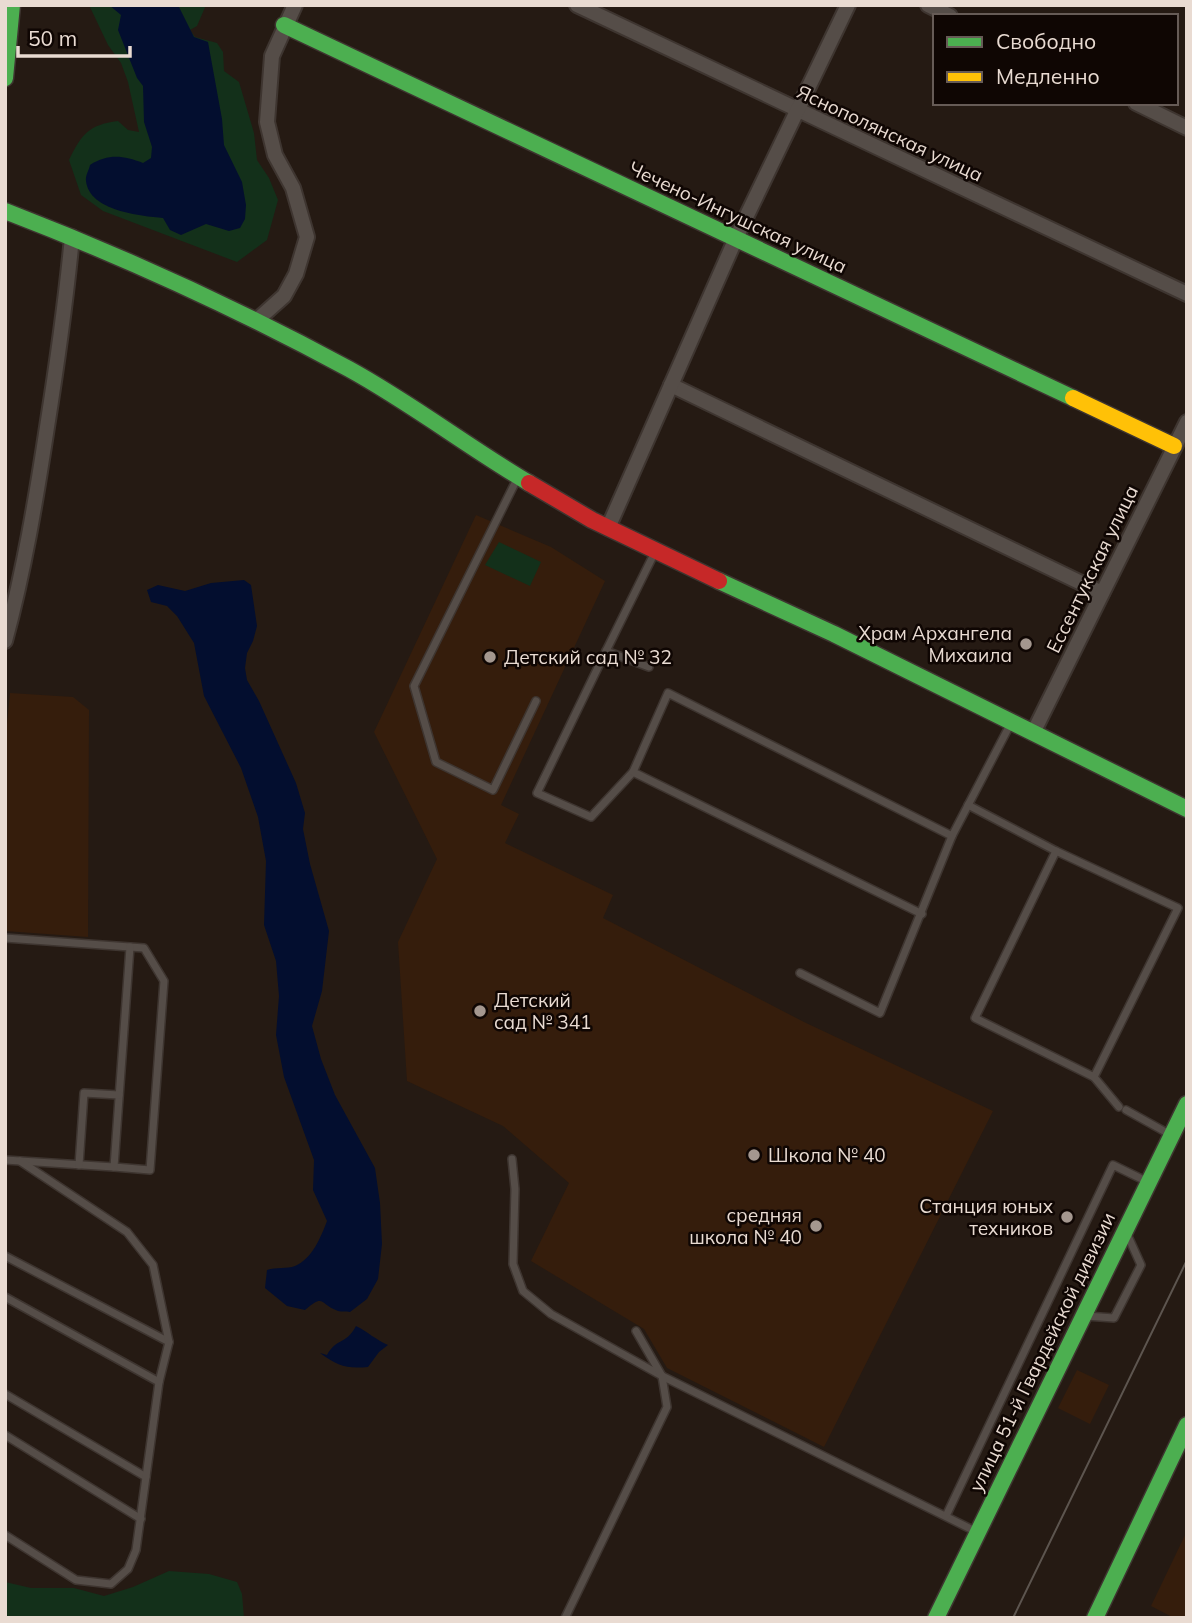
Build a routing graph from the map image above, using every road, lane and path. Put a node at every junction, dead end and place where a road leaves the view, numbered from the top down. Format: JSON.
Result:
{"nodes":[{"id":1,"x":12,"y":5,"type":"edge"},
{"id":2,"x":295,"y":5,"type":"edge"},
{"id":3,"x":577,"y":5,"type":"edge"},
{"id":4,"x":848,"y":5,"type":"edge"},
{"id":5,"x":928,"y":5,"type":"edge"},
{"id":6,"x":946,"y":14,"type":"edge"},
{"id":7,"x":284,"y":25,"type":"junction"},
{"id":8,"x":6,"y":57,"type":"edge"},
{"id":9,"x":5,"y":78,"type":"edge"},
{"id":10,"x":1140,"y":105,"type":"edge"},
{"id":11,"x":797,"y":110,"type":"junction"},
{"id":12,"x":1187,"y":128,"type":"edge"},
{"id":13,"x":5,"y":211,"type":"edge"},
{"id":14,"x":72,"y":237,"type":"junction"},
{"id":15,"x":736,"y":239,"type":"junction"},
{"id":16,"x":1187,"y":294,"type":"edge"},
{"id":17,"x":256,"y":321,"type":"junction"},
{"id":18,"x":671,"y":384,"type":"junction"},
{"id":19,"x":1187,"y":422,"type":"edge"},
{"id":20,"x":1174,"y":446,"type":"junction"},
{"id":21,"x":518,"y":477,"type":"junction"},
{"id":22,"x":608,"y":528,"type":"junction"},
{"id":23,"x":655,"y":552,"type":"junction"},
{"id":24,"x":1102,"y":593,"type":"junction"},
{"id":25,"x":5,"y":641,"type":"edge"},
{"id":26,"x":606,"y":651,"type":"junction"},
{"id":27,"x":649,"y":667,"type":"dead end"},
{"id":28,"x":536,"y":701,"type":"dead end"},
{"id":29,"x":1012,"y":722,"type":"junction"},
{"id":30,"x":1033,"y":733,"type":"junction"},
{"id":31,"x":633,"y":772,"type":"junction"},
{"id":32,"x":968,"y":805,"type":"junction"},
{"id":33,"x":1187,"y":809,"type":"edge"},
{"id":34,"x":952,"y":836,"type":"junction"},
{"id":35,"x":1056,"y":851,"type":"junction"},
{"id":36,"x":922,"y":914,"type":"junction"},
{"id":37,"x":5,"y":938,"type":"edge"},
{"id":38,"x":130,"y":947,"type":"junction"},
{"id":39,"x":800,"y":973,"type":"dead end"},
{"id":40,"x":1094,"y":1077,"type":"junction"},
{"id":41,"x":119,"y":1095,"type":"junction"},
{"id":42,"x":1187,"y":1104,"type":"edge"},
{"id":43,"x":1172,"y":1135,"type":"junction"},
{"id":44,"x":512,"y":1159,"type":"dead end"},
{"id":45,"x":5,"y":1160,"type":"edge"},
{"id":46,"x":20,"y":1161,"type":"junction"},
{"id":47,"x":79,"y":1165,"type":"junction"},
{"id":48,"x":114,"y":1167,"type":"junction"},
{"id":49,"x":1149,"y":1182,"type":"junction"},
{"id":50,"x":1125,"y":1231,"type":"junction"},
{"id":51,"x":5,"y":1256,"type":"edge"},
{"id":52,"x":5,"y":1297,"type":"edge"},
{"id":53,"x":1083,"y":1316,"type":"junction"},
{"id":54,"x":636,"y":1331,"type":"dead end"},
{"id":55,"x":169,"y":1342,"type":"junction"},
{"id":56,"x":662,"y":1376,"type":"junction"},
{"id":57,"x":159,"y":1382,"type":"junction"},
{"id":58,"x":5,"y":1394,"type":"edge"},
{"id":59,"x":1187,"y":1425,"type":"edge"},
{"id":60,"x":5,"y":1435,"type":"edge"},
{"id":61,"x":146,"y":1477,"type":"junction"},
{"id":62,"x":946,"y":1516,"type":"junction"},
{"id":63,"x":141,"y":1519,"type":"junction"},
{"id":64,"x":977,"y":1532,"type":"junction"},
{"id":65,"x":5,"y":1535,"type":"edge"},
{"id":66,"x":565,"y":1618,"type":"edge"},
{"id":67,"x":936,"y":1618,"type":"edge"},
{"id":68,"x":1096,"y":1618,"type":"edge"}],
"edges":[{"from":1,"to":8,"type":"street"},
{"from":2,"to":7,"type":"street"},
{"from":3,"to":11,"type":"street","name":"Яснополянская улица"},
{"from":4,"to":11,"type":"street"},
{"from":5,"to":6,"type":"street"},
{"from":7,"to":15,"type":"street","name":"Чечено-Ингушская улица"},
{"from":7,"to":17,"type":"street"},
{"from":8,"to":9,"type":"street"},
{"from":10,"to":12,"type":"street"},
{"from":11,"to":15,"type":"street"},
{"from":11,"to":16,"type":"street","name":"Яснополянская улица"},
{"from":13,"to":14,"type":"street"},
{"from":14,"to":17,"type":"street"},
{"from":14,"to":25,"type":"street"},
{"from":15,"to":18,"type":"street"},
{"from":15,"to":20,"type":"street","name":"Чечено-Ингушская улица"},
{"from":17,"to":21,"type":"street"},
{"from":18,"to":22,"type":"street"},
{"from":18,"to":24,"type":"street"},
{"from":19,"to":20,"type":"street","name":"Ессентукская улица"},
{"from":20,"to":24,"type":"street","name":"Ессентукская улица"},
{"from":21,"to":22,"type":"street"},
{"from":21,"to":28,"type":"lane"},
{"from":22,"to":23,"type":"street"},
{"from":23,"to":26,"type":"lane"},
{"from":23,"to":29,"type":"street"},
{"from":24,"to":30,"type":"street","name":"Ессентукская улица"},
{"from":26,"to":27,"type":"lane"},
{"from":26,"to":31,"type":"lane"},
{"from":29,"to":30,"type":"street"},
{"from":29,"to":32,"type":"lane"},
{"from":30,"to":33,"type":"street"},
{"from":31,"to":34,"type":"lane"},
{"from":31,"to":36,"type":"lane"},
{"from":32,"to":34,"type":"lane"},
{"from":32,"to":35,"type":"lane"},
{"from":34,"to":36,"type":"lane"},
{"from":35,"to":40,"type":"lane"},
{"from":35,"to":40,"type":"lane"},
{"from":36,"to":39,"type":"lane"},
{"from":37,"to":38,"type":"lane"},
{"from":38,"to":41,"type":"lane"},
{"from":38,"to":48,"type":"lane"},
{"from":40,"to":43,"type":"lane"},
{"from":41,"to":47,"type":"lane"},
{"from":41,"to":48,"type":"lane"},
{"from":42,"to":43,"type":"street","name":"улица 51-й Гвардейской дивизии"},
{"from":43,"to":49,"type":"street","name":"улица 51-й Гвардейской дивизии"},
{"from":44,"to":56,"type":"lane"},
{"from":45,"to":46,"type":"lane"},
{"from":46,"to":47,"type":"lane"},
{"from":46,"to":55,"type":"lane"},
{"from":47,"to":48,"type":"lane"},
{"from":49,"to":50,"type":"street","name":"улица 51-й Гвардейской дивизии"},
{"from":49,"to":62,"type":"lane"},
{"from":50,"to":53,"type":"street","name":"улица 51-й Гвардейской дивизии"},
{"from":50,"to":53,"type":"lane"},
{"from":51,"to":55,"type":"lane"},
{"from":52,"to":57,"type":"lane"},
{"from":53,"to":64,"type":"street","name":"улица 51-й Гвардейской дивизии"},
{"from":54,"to":56,"type":"lane"},
{"from":55,"to":57,"type":"lane"},
{"from":56,"to":62,"type":"lane"},
{"from":56,"to":66,"type":"lane"},
{"from":57,"to":61,"type":"lane"},
{"from":58,"to":61,"type":"lane"},
{"from":59,"to":68,"type":"street"},
{"from":60,"to":63,"type":"lane"},
{"from":61,"to":63,"type":"lane"},
{"from":62,"to":64,"type":"lane"},
{"from":63,"to":65,"type":"lane"},
{"from":64,"to":67,"type":"street","name":"улица 51-й Гвардейской дивизии"}]}
